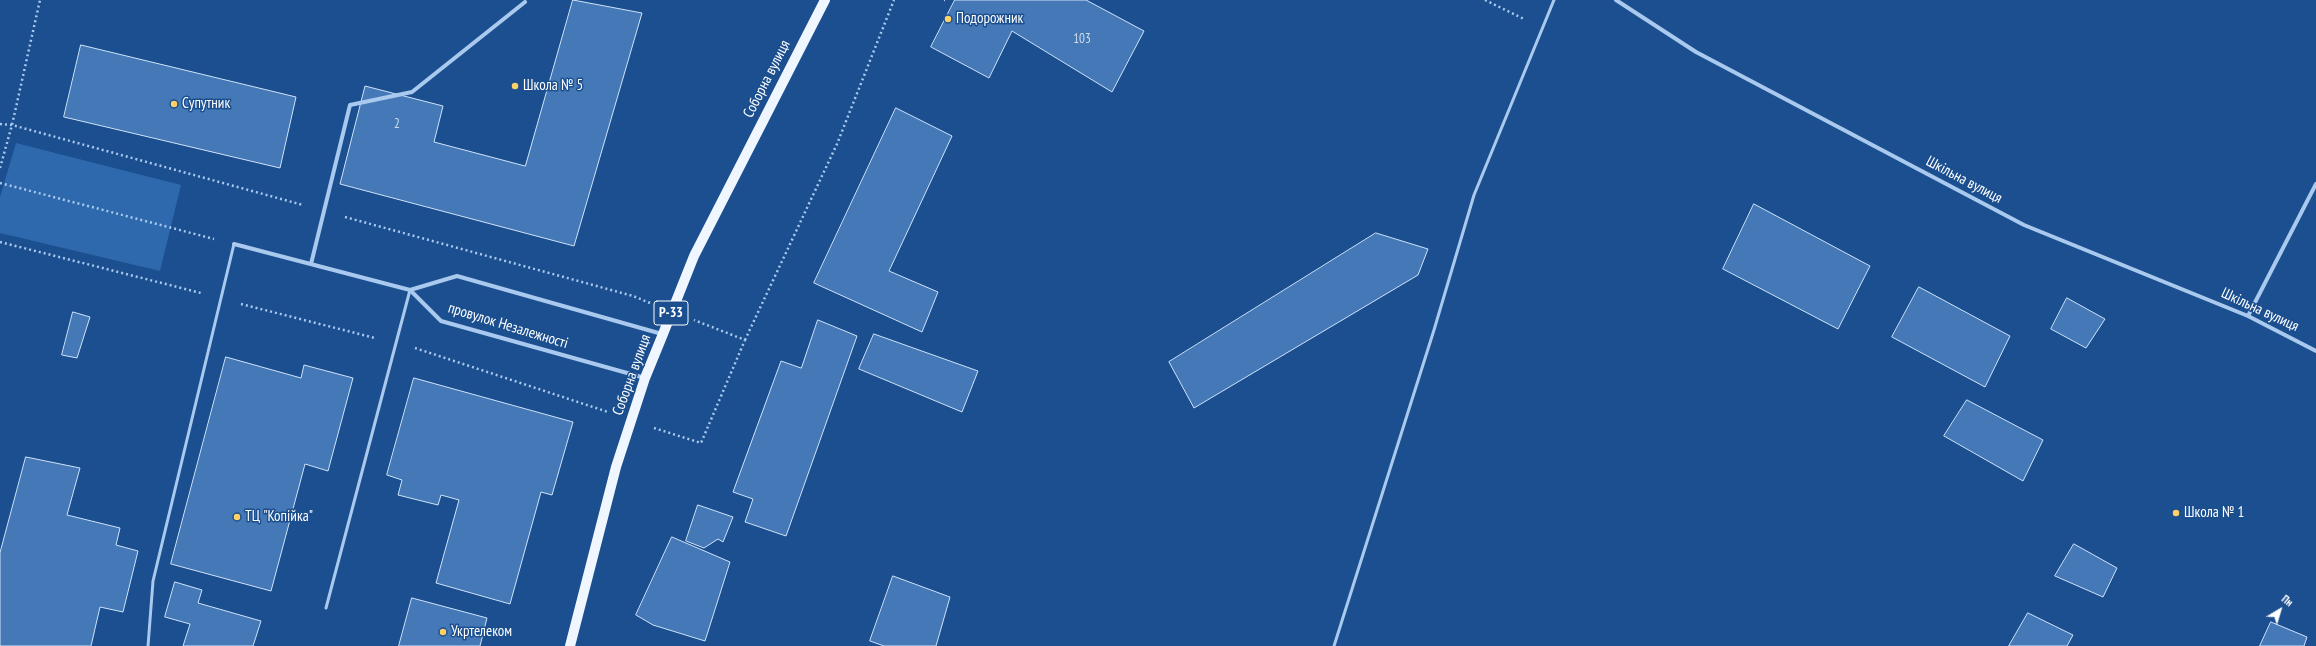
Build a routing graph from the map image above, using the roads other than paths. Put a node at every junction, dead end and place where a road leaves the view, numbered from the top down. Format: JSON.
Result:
{"nodes":[{"id":1,"x":825,"y":0,"type":"edge"},
{"id":2,"x":1554,"y":0,"type":"edge"},
{"id":3,"x":1616,"y":0,"type":"edge"},
{"id":4,"x":525,"y":2,"type":"dead end"},
{"id":5,"x":2316,"y":184,"type":"edge"},
{"id":6,"x":234,"y":244,"type":"joint"},
{"id":7,"x":311,"y":264,"type":"junction"},
{"id":8,"x":410,"y":290,"type":"junction"},
{"id":9,"x":2248,"y":316,"type":"junction"},
{"id":10,"x":663,"y":334,"type":"junction"},
{"id":11,"x":2316,"y":351,"type":"edge"},
{"id":12,"x":645,"y":378,"type":"junction"},
{"id":13,"x":326,"y":608,"type":"dead end"},
{"id":14,"x":148,"y":646,"type":"edge"},
{"id":15,"x":570,"y":646,"type":"edge"},
{"id":16,"x":1334,"y":646,"type":"edge"}],
"edges":[{"from":1,"to":10,"type":"main road","name":"Соборна вулиця","number":"Р-33"},
{"from":2,"to":16,"type":"lane"},
{"from":3,"to":9,"type":"street","name":"Шкільна вулиця"},
{"from":4,"to":7,"type":"street"},
{"from":5,"to":9,"type":"street"},
{"from":6,"to":7,"type":"street"},
{"from":6,"to":14,"type":"lane"},
{"from":7,"to":8,"type":"street"},
{"from":8,"to":10,"type":"street"},
{"from":8,"to":12,"type":"street","name":"провулок Незалежності"},
{"from":8,"to":13,"type":"lane"},
{"from":9,"to":11,"type":"street","name":"Шкільна вулиця"},
{"from":10,"to":12,"type":"main road","name":"Соборна вулиця","number":"Р-33"},
{"from":12,"to":15,"type":"main road","name":"Соборна вулиця","number":"Р-33"}]}
